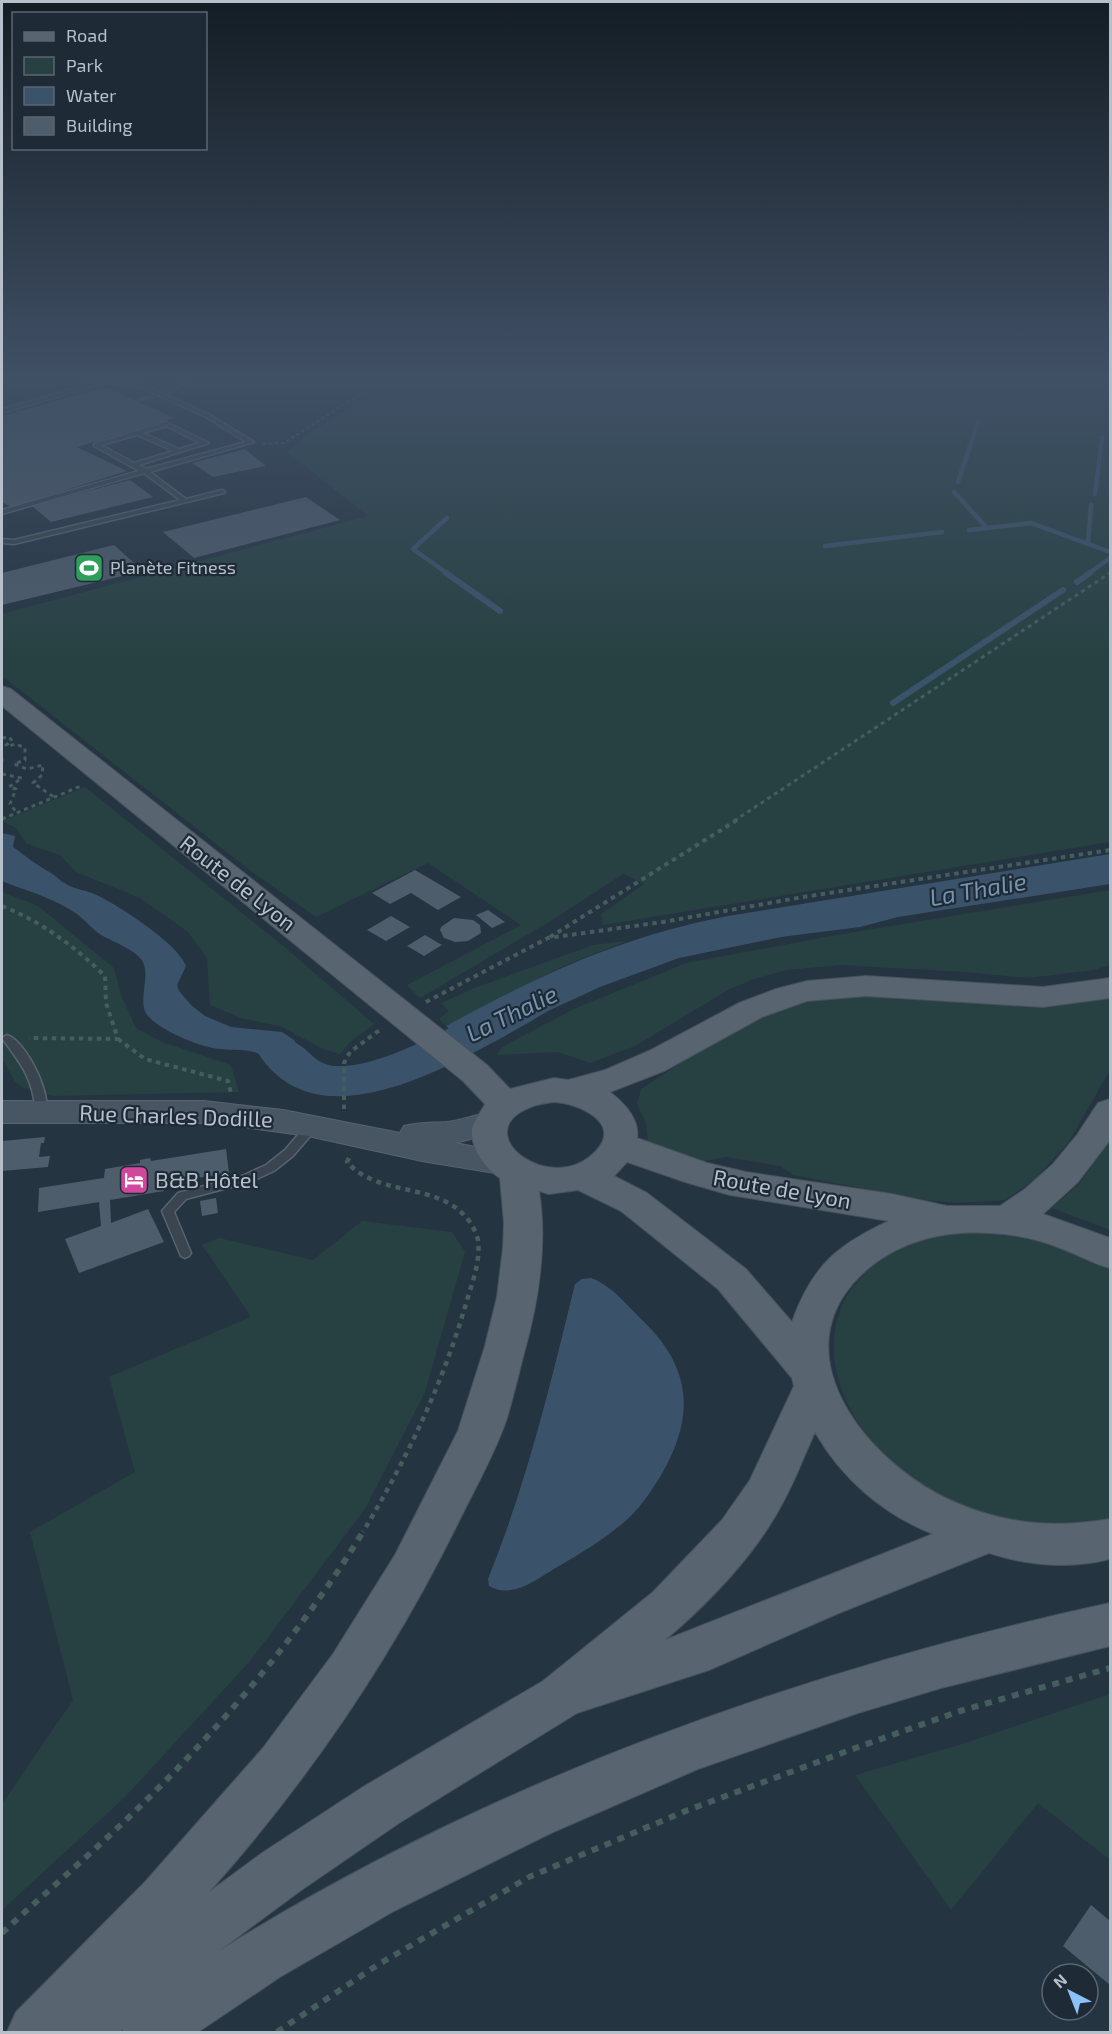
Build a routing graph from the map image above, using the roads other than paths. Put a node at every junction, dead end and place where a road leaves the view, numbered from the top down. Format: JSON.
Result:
{"nodes":[{"id":1,"x":138,"y":473,"type":"edge"},
{"id":2,"x":148,"y":473,"type":"edge"},
{"id":3,"x":222,"y":492,"type":"dead end"},
{"id":4,"x":185,"y":501,"type":"junction"},
{"id":5,"x":2,"y":512,"type":"edge"},
{"id":6,"x":2,"y":541,"type":"edge"},
{"id":7,"x":2,"y":694,"type":"edge"},
{"id":8,"x":1110,"y":988,"type":"edge"},
{"id":9,"x":8,"y":1038,"type":"road end"},
{"id":10,"x":570,"y":1091,"type":"junction"},
{"id":11,"x":507,"y":1108,"type":"junction"},
{"id":12,"x":1110,"y":1111,"type":"edge"},
{"id":13,"x":2,"y":1112,"type":"edge"},
{"id":14,"x":42,"y":1112,"type":"junction"},
{"id":15,"x":313,"y":1125,"type":"junction"},
{"id":16,"x":372,"y":1137,"type":"junction"},
{"id":17,"x":619,"y":1145,"type":"junction"},
{"id":18,"x":510,"y":1168,"type":"junction"},
{"id":19,"x":581,"y":1177,"type":"junction"},
{"id":20,"x":948,"y":1220,"type":"junction"},
{"id":21,"x":1006,"y":1221,"type":"junction"},
{"id":22,"x":185,"y":1253,"type":"dead end"},
{"id":23,"x":1110,"y":1254,"type":"edge"},
{"id":24,"x":812,"y":1379,"type":"junction"},
{"id":25,"x":986,"y":1534,"type":"junction"},
{"id":26,"x":1109,"y":1540,"type":"edge"},
{"id":27,"x":1110,"y":1625,"type":"edge"},
{"id":28,"x":561,"y":1697,"type":"junction"},
{"id":29,"x":36,"y":2032,"type":"edge"},
{"id":30,"x":75,"y":2032,"type":"edge"},
{"id":31,"x":151,"y":2032,"type":"edge"}],
"edges":[{"from":1,"to":5,"type":"lane"},
{"from":2,"to":4,"type":"lane"},
{"from":3,"to":4,"type":"lane"},
{"from":4,"to":6,"type":"lane"},
{"from":7,"to":11,"type":"main road","name":"Route de Lyon"},
{"from":8,"to":10,"type":"main road"},
{"from":9,"to":14,"type":"lane"},
{"from":10,"to":11,"type":"main road"},
{"from":10,"to":17,"type":"main road"},
{"from":11,"to":16,"type":"main road","name":"Rue Charles Dodille"},
{"from":11,"to":18,"type":"main road"},
{"from":12,"to":21,"type":"main road"},
{"from":13,"to":14,"type":"main road","name":"Rue Charles Dodille"},
{"from":14,"to":15,"type":"main road","name":"Rue Charles Dodille"},
{"from":15,"to":16,"type":"main road","name":"Rue Charles Dodille"},
{"from":15,"to":22,"type":"lane"},
{"from":16,"to":18,"type":"main road","name":"Rue Charles Dodille"},
{"from":17,"to":19,"type":"main road"},
{"from":17,"to":20,"type":"main road","name":"Route de Lyon"},
{"from":18,"to":19,"type":"main road"},
{"from":18,"to":29,"type":"main road"},
{"from":19,"to":24,"type":"main road"},
{"from":20,"to":21,"type":"main road"},
{"from":20,"to":24,"type":"main road"},
{"from":21,"to":23,"type":"main road"},
{"from":24,"to":25,"type":"main road"},
{"from":24,"to":28,"type":"main road"},
{"from":25,"to":26,"type":"main road"},
{"from":25,"to":28,"type":"main road"},
{"from":27,"to":31,"type":"main road"},
{"from":28,"to":30,"type":"main road"}]}
